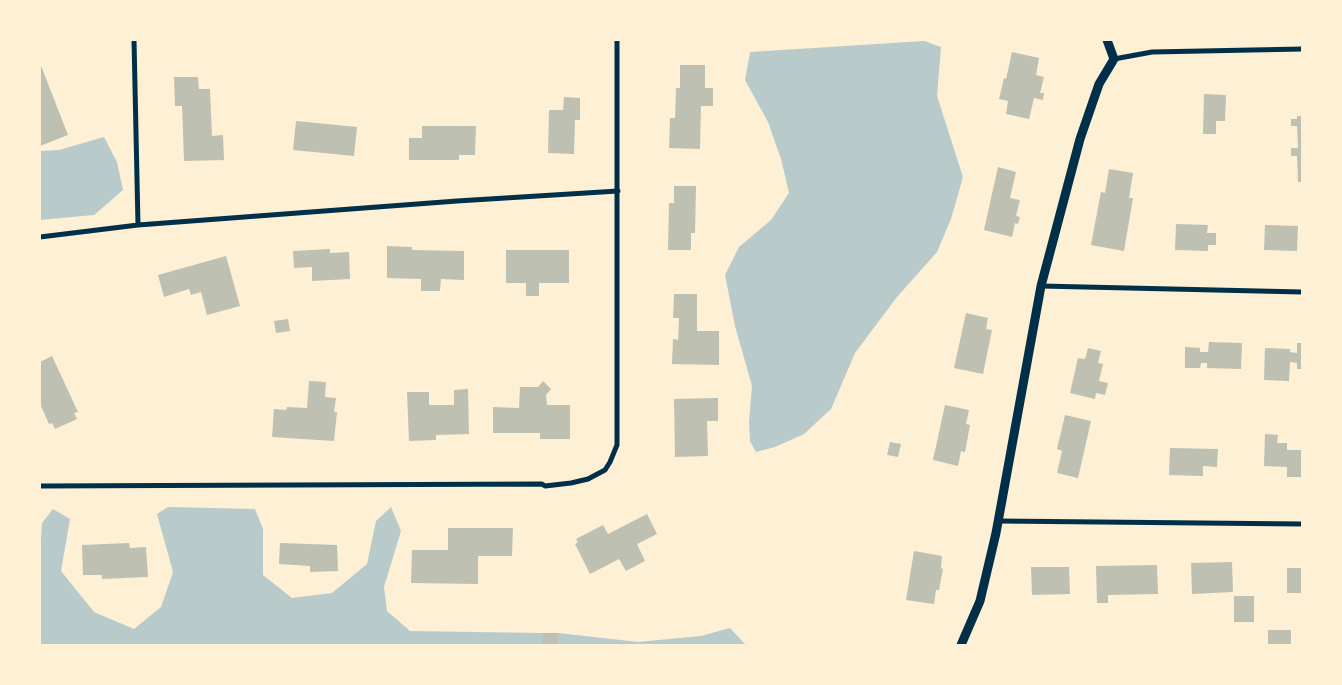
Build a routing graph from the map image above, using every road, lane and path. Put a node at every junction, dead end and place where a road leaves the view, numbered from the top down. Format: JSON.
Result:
{"nodes":[{"id":1,"x":134,"y":40,"type":"edge"},
{"id":2,"x":617,"y":40,"type":"edge"},
{"id":3,"x":1107,"y":40,"type":"edge"},
{"id":4,"x":1302,"y":48,"type":"edge"},
{"id":5,"x":1114,"y":59,"type":"junction"},
{"id":6,"x":618,"y":191,"type":"junction"},
{"id":7,"x":138,"y":225,"type":"junction"},
{"id":8,"x":40,"y":237,"type":"edge"},
{"id":9,"x":1041,"y":286,"type":"junction"},
{"id":10,"x":1302,"y":292,"type":"edge"},
{"id":11,"x":40,"y":486,"type":"edge"},
{"id":12,"x":998,"y":521,"type":"junction"},
{"id":13,"x":1302,"y":524,"type":"edge"},
{"id":14,"x":961,"y":645,"type":"edge"}],
"edges":[{"from":1,"to":7,"type":"street"},
{"from":2,"to":6,"type":"street"},
{"from":3,"to":5,"type":"street"},
{"from":4,"to":5,"type":"street"},
{"from":5,"to":9,"type":"street"},
{"from":6,"to":7,"type":"street"},
{"from":6,"to":11,"type":"street"},
{"from":7,"to":8,"type":"street"},
{"from":9,"to":10,"type":"street"},
{"from":9,"to":12,"type":"street"},
{"from":12,"to":13,"type":"street"},
{"from":12,"to":14,"type":"street"}]}
